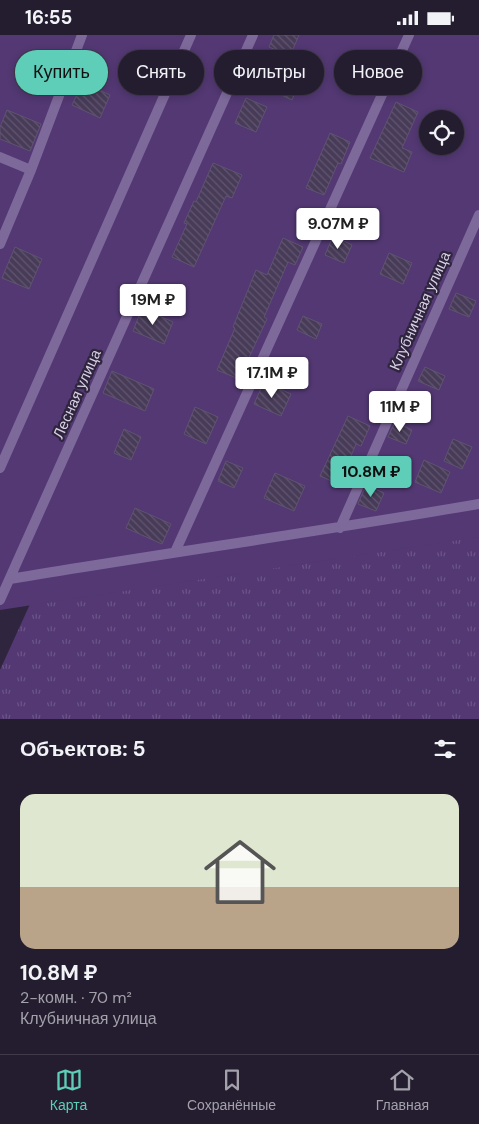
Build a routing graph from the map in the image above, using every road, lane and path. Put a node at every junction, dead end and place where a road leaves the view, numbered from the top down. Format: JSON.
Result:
{"nodes":[{"id":1,"x":82,"y":35,"type":"edge"},
{"id":2,"x":191,"y":35,"type":"edge"},
{"id":3,"x":253,"y":35,"type":"edge"},
{"id":4,"x":409,"y":35,"type":"edge"},
{"id":5,"x":0,"y":157,"type":"edge"},
{"id":6,"x":31,"y":170,"type":"junction"},
{"id":7,"x":479,"y":215,"type":"edge"},
{"id":8,"x":0,"y":244,"type":"edge"},
{"id":9,"x":0,"y":468,"type":"edge"},
{"id":10,"x":479,"y":504,"type":"edge"},
{"id":11,"x":340,"y":528,"type":"junction"},
{"id":12,"x":176,"y":552,"type":"junction"},
{"id":13,"x":10,"y":579,"type":"junction"},
{"id":14,"x":0,"y":600,"type":"edge"}],
"edges":[{"from":1,"to":6,"type":"street"},
{"from":2,"to":9,"type":"street"},
{"from":3,"to":13,"type":"street","name":"Лесная улица"},
{"from":4,"to":12,"type":"street"},
{"from":5,"to":6,"type":"street"},
{"from":6,"to":8,"type":"street"},
{"from":7,"to":11,"type":"street","name":"Клубничная улица"},
{"from":10,"to":11,"type":"street"},
{"from":11,"to":12,"type":"street"},
{"from":12,"to":13,"type":"street"},
{"from":13,"to":14,"type":"street","name":"Лесная улица"}]}
